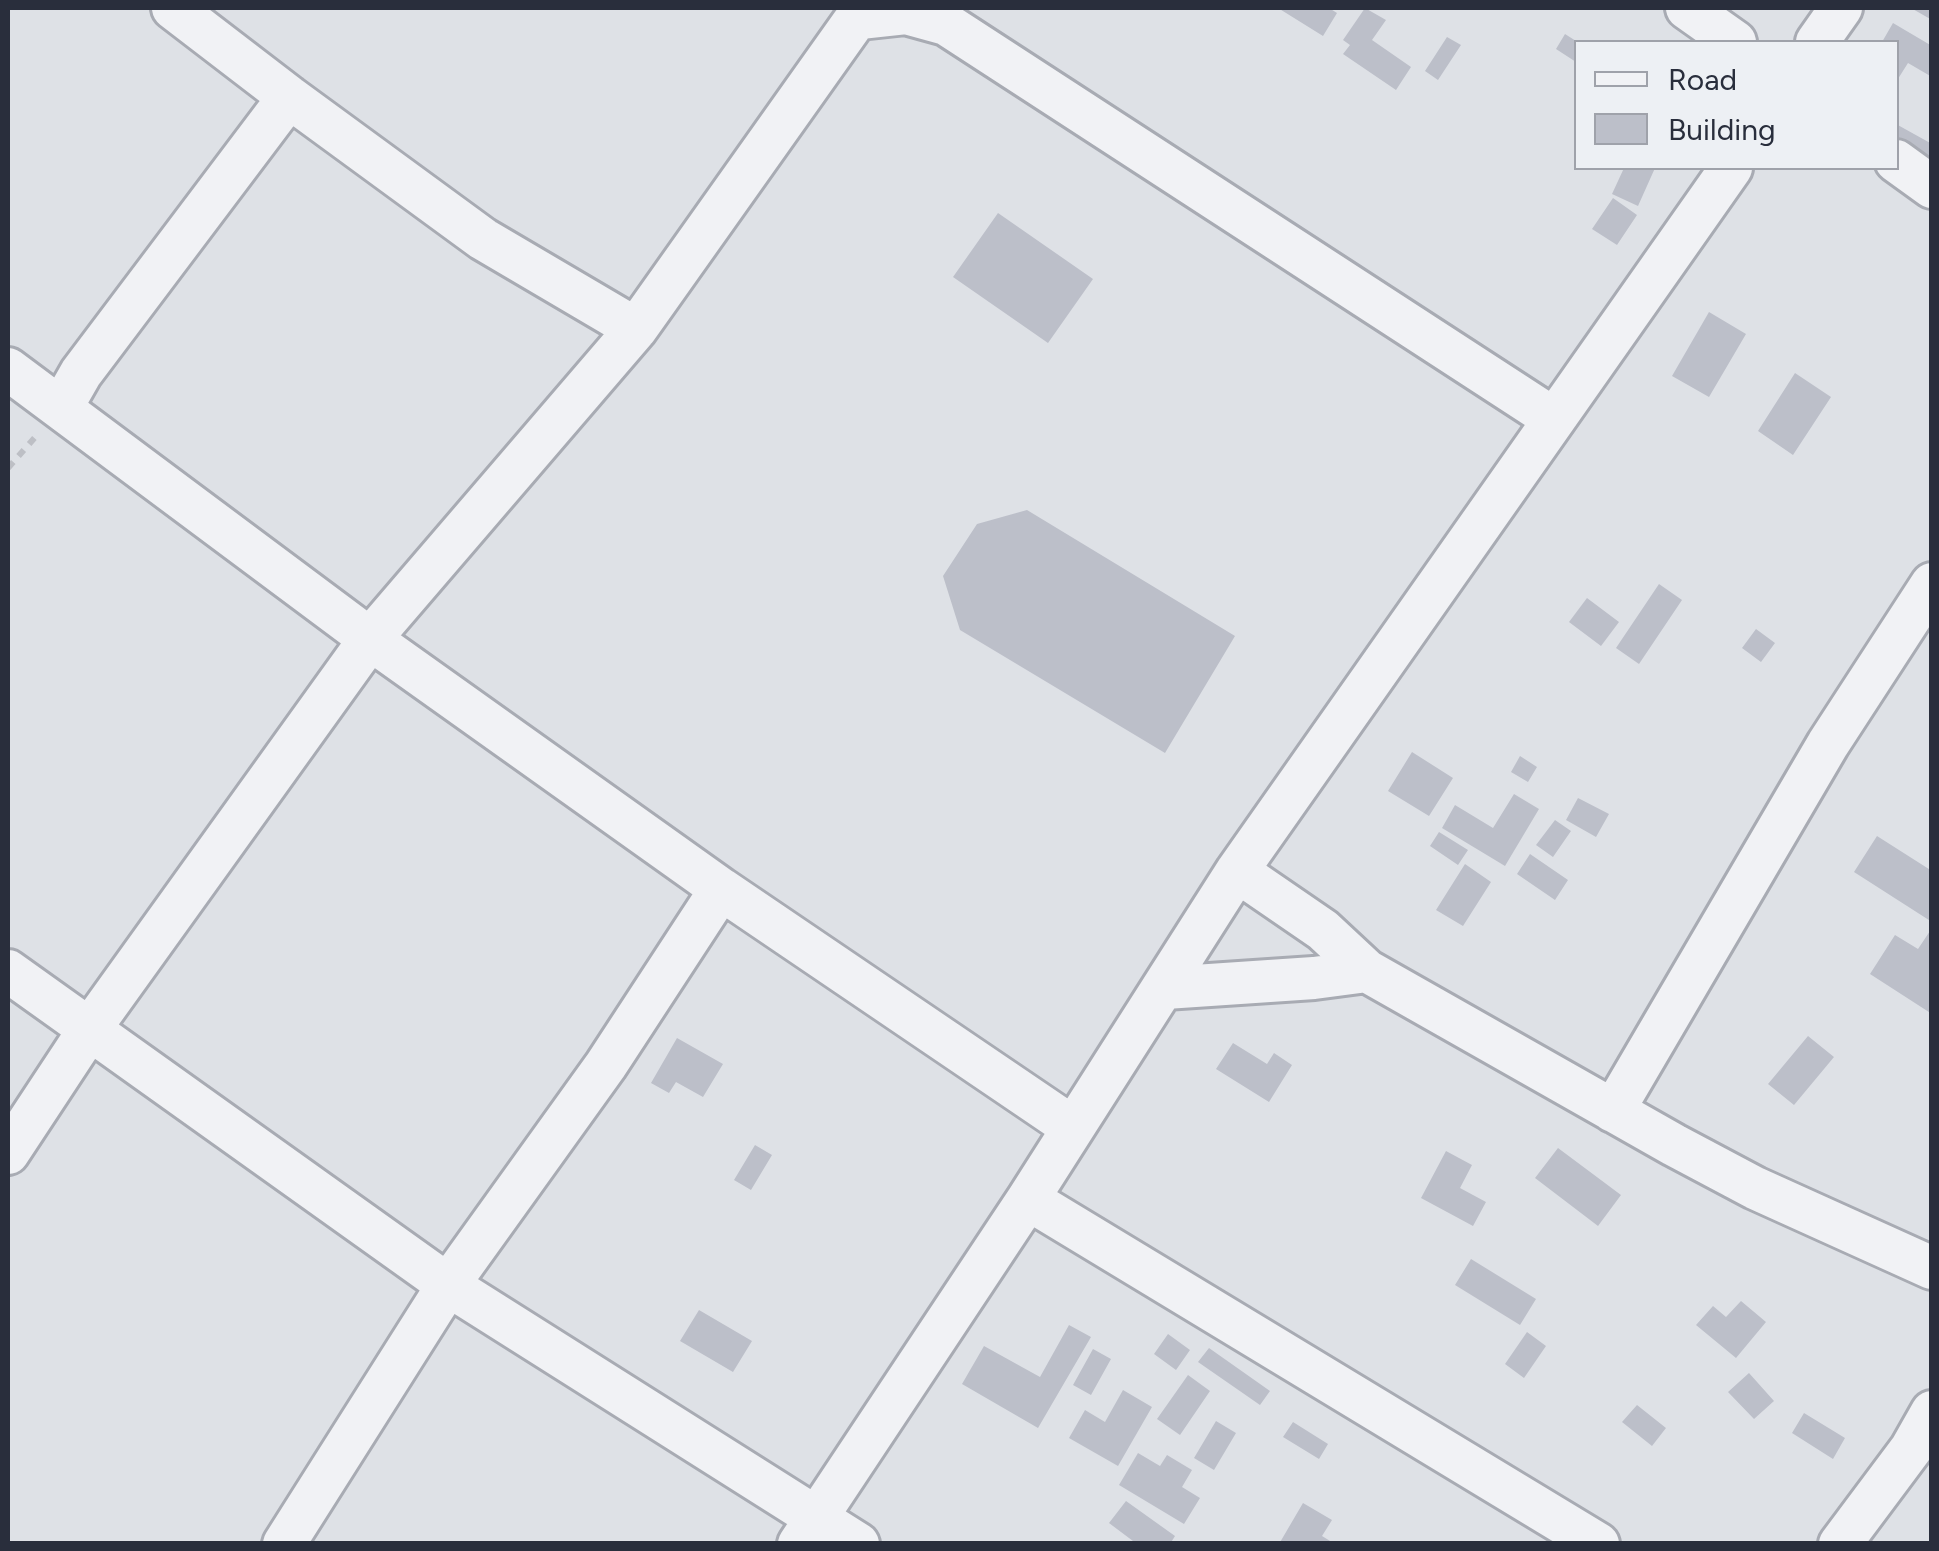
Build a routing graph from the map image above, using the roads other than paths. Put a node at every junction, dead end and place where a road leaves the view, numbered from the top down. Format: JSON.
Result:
{"nodes":[{"id":1,"x":174,"y":8,"type":"edge"},
{"id":2,"x":1687,"y":8,"type":"edge"},
{"id":3,"x":1840,"y":8,"type":"edge"},
{"id":4,"x":853,"y":15,"type":"edge"},
{"id":5,"x":935,"y":16,"type":"edge"},
{"id":6,"x":1732,"y":40,"type":"edge"},
{"id":7,"x":1818,"y":40,"type":"edge"},
{"id":8,"x":289,"y":98,"type":"junction"},
{"id":9,"x":1899,"y":164,"type":"edge"},
{"id":10,"x":1729,"y":170,"type":"edge"},
{"id":11,"x":1932,"y":187,"type":"edge"},
{"id":12,"x":636,"y":328,"type":"junction"},
{"id":13,"x":8,"y":369,"type":"edge"},
{"id":14,"x":61,"y":408,"type":"junction"},
{"id":15,"x":1554,"y":419,"type":"junction"},
{"id":16,"x":1932,"y":584,"type":"edge"},
{"id":17,"x":370,"y":638,"type":"junction"},
{"id":18,"x":1237,"y":871,"type":"junction"},
{"id":19,"x":721,"y":889,"type":"junction"},
{"id":20,"x":8,"y":970,"type":"edge"},
{"id":21,"x":1368,"y":970,"type":"junction"},
{"id":22,"x":1165,"y":988,"type":"junction"},
{"id":23,"x":89,"y":1030,"type":"junction"},
{"id":24,"x":1613,"y":1111,"type":"junction"},
{"id":25,"x":1072,"y":1127,"type":"junction"},
{"id":26,"x":8,"y":1153,"type":"edge"},
{"id":27,"x":1028,"y":1199,"type":"junction"},
{"id":28,"x":1932,"y":1268,"type":"edge"},
{"id":29,"x":448,"y":1286,"type":"junction"},
{"id":30,"x":1932,"y":1412,"type":"edge"},
{"id":31,"x":808,"y":1531,"type":"edge"},
{"id":32,"x":284,"y":1544,"type":"edge"},
{"id":33,"x":858,"y":1544,"type":"edge"},
{"id":34,"x":1598,"y":1544,"type":"edge"},
{"id":35,"x":1840,"y":1544,"type":"edge"}],
"edges":[{"from":1,"to":8,"type":"street"},
{"from":2,"to":6,"type":"street"},
{"from":3,"to":7,"type":"street"},
{"from":4,"to":5,"type":"street"},
{"from":4,"to":12,"type":"street"},
{"from":5,"to":15,"type":"street"},
{"from":8,"to":12,"type":"street"},
{"from":8,"to":14,"type":"street"},
{"from":9,"to":11,"type":"street"},
{"from":10,"to":15,"type":"street"},
{"from":12,"to":17,"type":"street"},
{"from":13,"to":14,"type":"street"},
{"from":14,"to":17,"type":"street"},
{"from":15,"to":18,"type":"street"},
{"from":16,"to":24,"type":"street"},
{"from":17,"to":19,"type":"street"},
{"from":17,"to":23,"type":"street"},
{"from":18,"to":21,"type":"street"},
{"from":18,"to":22,"type":"street"},
{"from":19,"to":25,"type":"street"},
{"from":19,"to":29,"type":"street"},
{"from":20,"to":23,"type":"street"},
{"from":21,"to":22,"type":"street"},
{"from":21,"to":24,"type":"street"},
{"from":22,"to":25,"type":"street"},
{"from":23,"to":26,"type":"street"},
{"from":23,"to":29,"type":"street"},
{"from":24,"to":28,"type":"street"},
{"from":25,"to":27,"type":"street"},
{"from":27,"to":31,"type":"street"},
{"from":27,"to":34,"type":"street"},
{"from":29,"to":31,"type":"street"},
{"from":29,"to":32,"type":"street"},
{"from":30,"to":35,"type":"street"},
{"from":31,"to":33,"type":"street"}]}
